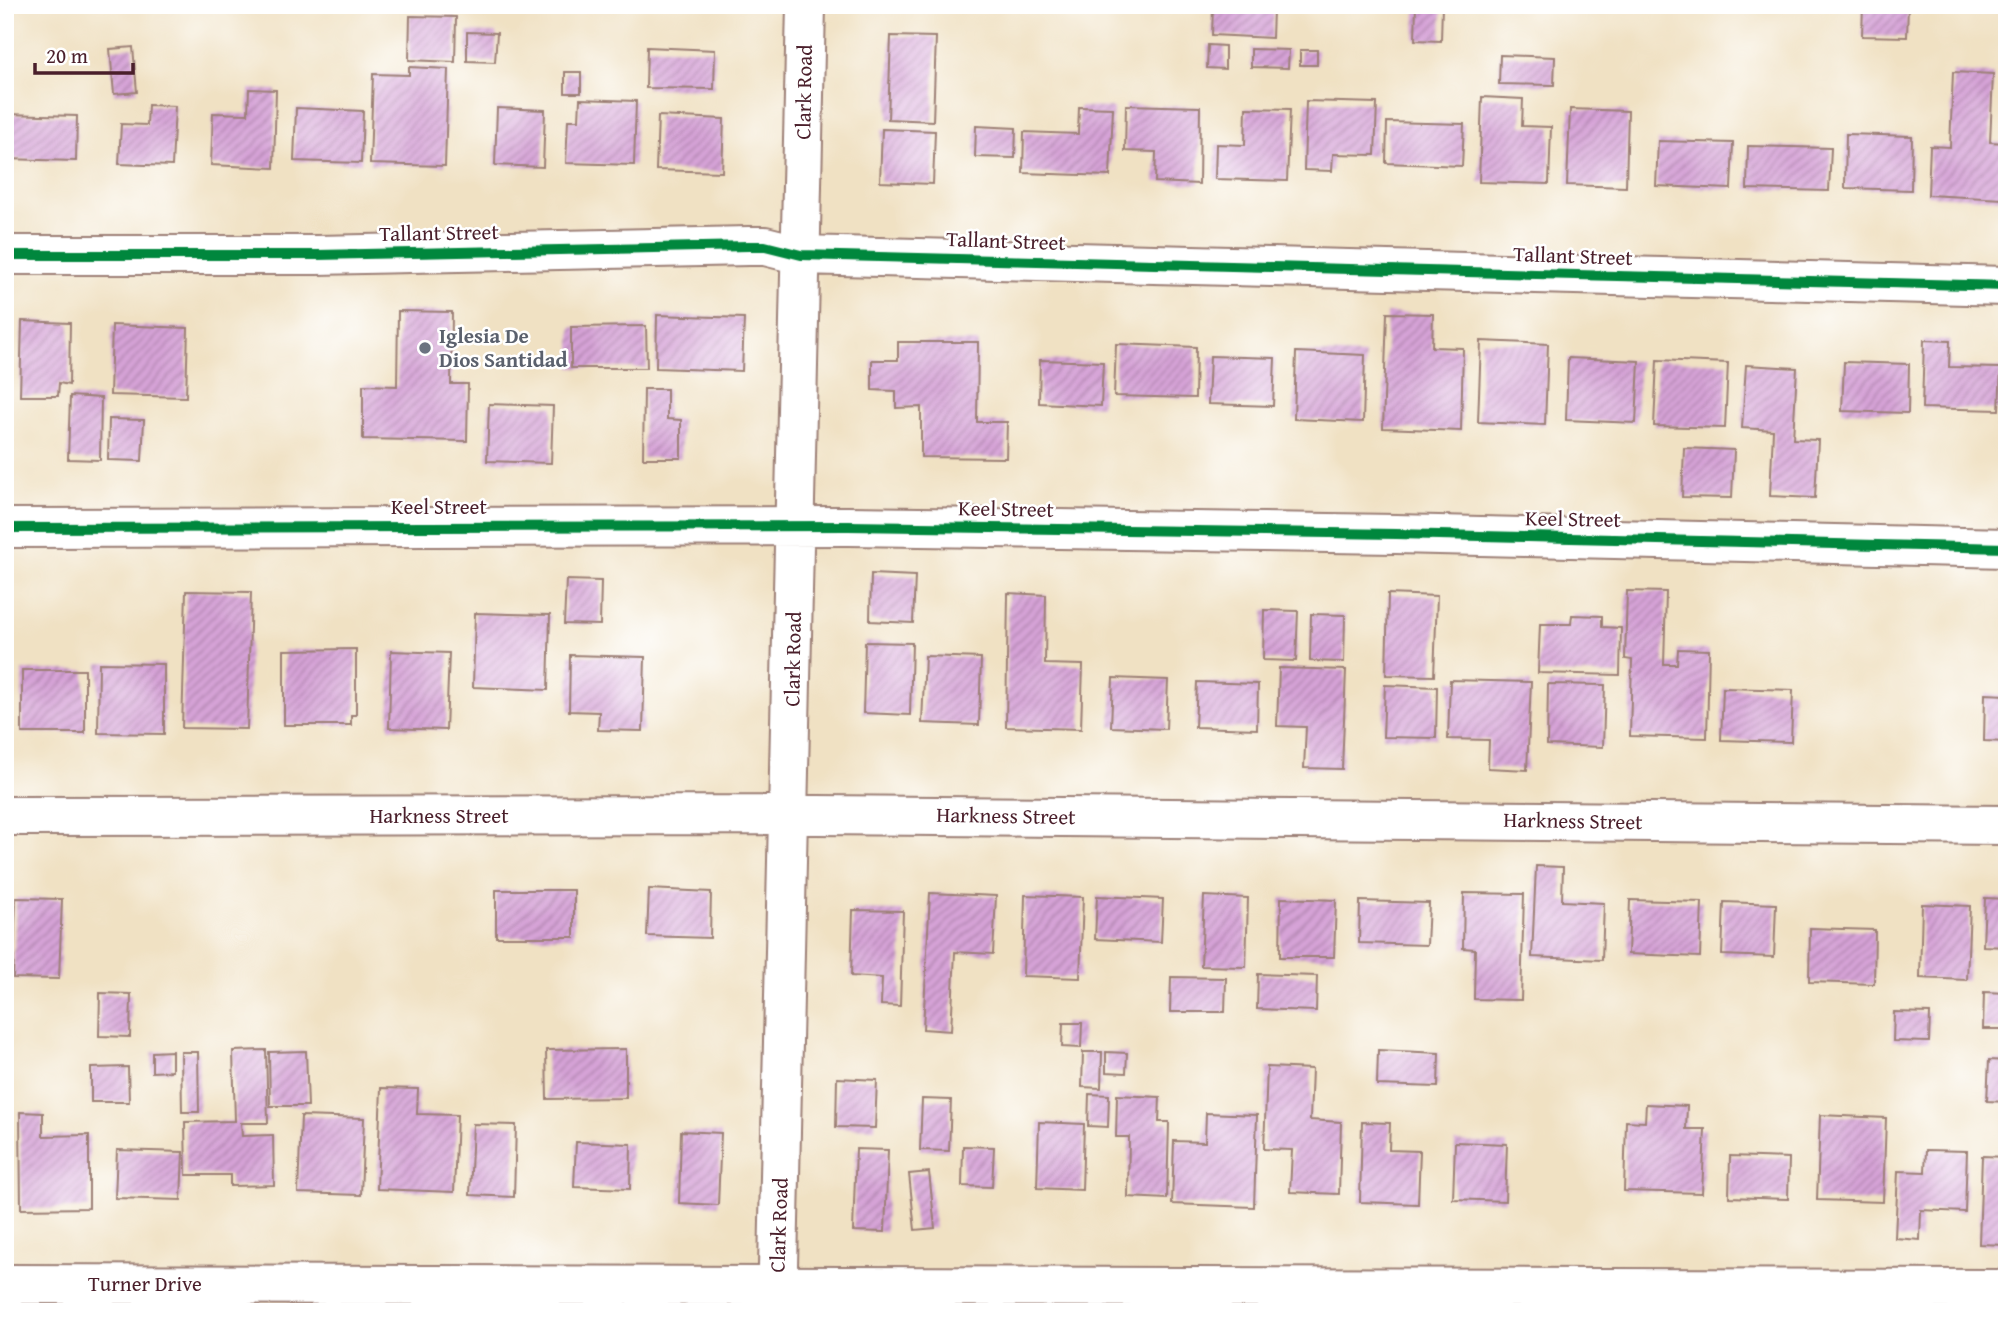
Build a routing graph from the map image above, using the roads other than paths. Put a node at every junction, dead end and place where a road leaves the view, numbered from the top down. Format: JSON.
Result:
{"nodes":[{"id":1,"x":806,"y":5,"type":"edge"},
{"id":2,"x":5,"y":255,"type":"edge"},
{"id":3,"x":801,"y":255,"type":"junction"},
{"id":4,"x":2007,"y":286,"type":"edge"},
{"id":5,"x":796,"y":526,"type":"junction"},
{"id":6,"x":5,"y":528,"type":"edge"},
{"id":7,"x":2007,"y":548,"type":"edge"},
{"id":8,"x":790,"y":815,"type":"junction"},
{"id":9,"x":5,"y":816,"type":"edge"},
{"id":10,"x":2007,"y":825,"type":"edge"},
{"id":11,"x":5,"y":1284,"type":"edge"},
{"id":12,"x":2007,"y":1289,"type":"edge"},
{"id":13,"x":777,"y":1298,"type":"edge"}],
"edges":[{"from":1,"to":3,"type":"street","name":"Clark Road"},
{"from":2,"to":3,"type":"street","name":"Tallant Street"},
{"from":3,"to":4,"type":"street","name":"Tallant Street"},
{"from":3,"to":5,"type":"street","name":"Clark Road"},
{"from":5,"to":6,"type":"street","name":"Keel Street"},
{"from":5,"to":7,"type":"street","name":"Keel Street"},
{"from":5,"to":8,"type":"street","name":"Clark Road"},
{"from":8,"to":9,"type":"street","name":"Harkness Street"},
{"from":8,"to":10,"type":"street","name":"Harkness Street"},
{"from":8,"to":13,"type":"street","name":"Clark Road"},
{"from":11,"to":13,"type":"street","name":"Turner Drive"},
{"from":12,"to":13,"type":"street","name":"Turner Drive"}]}
